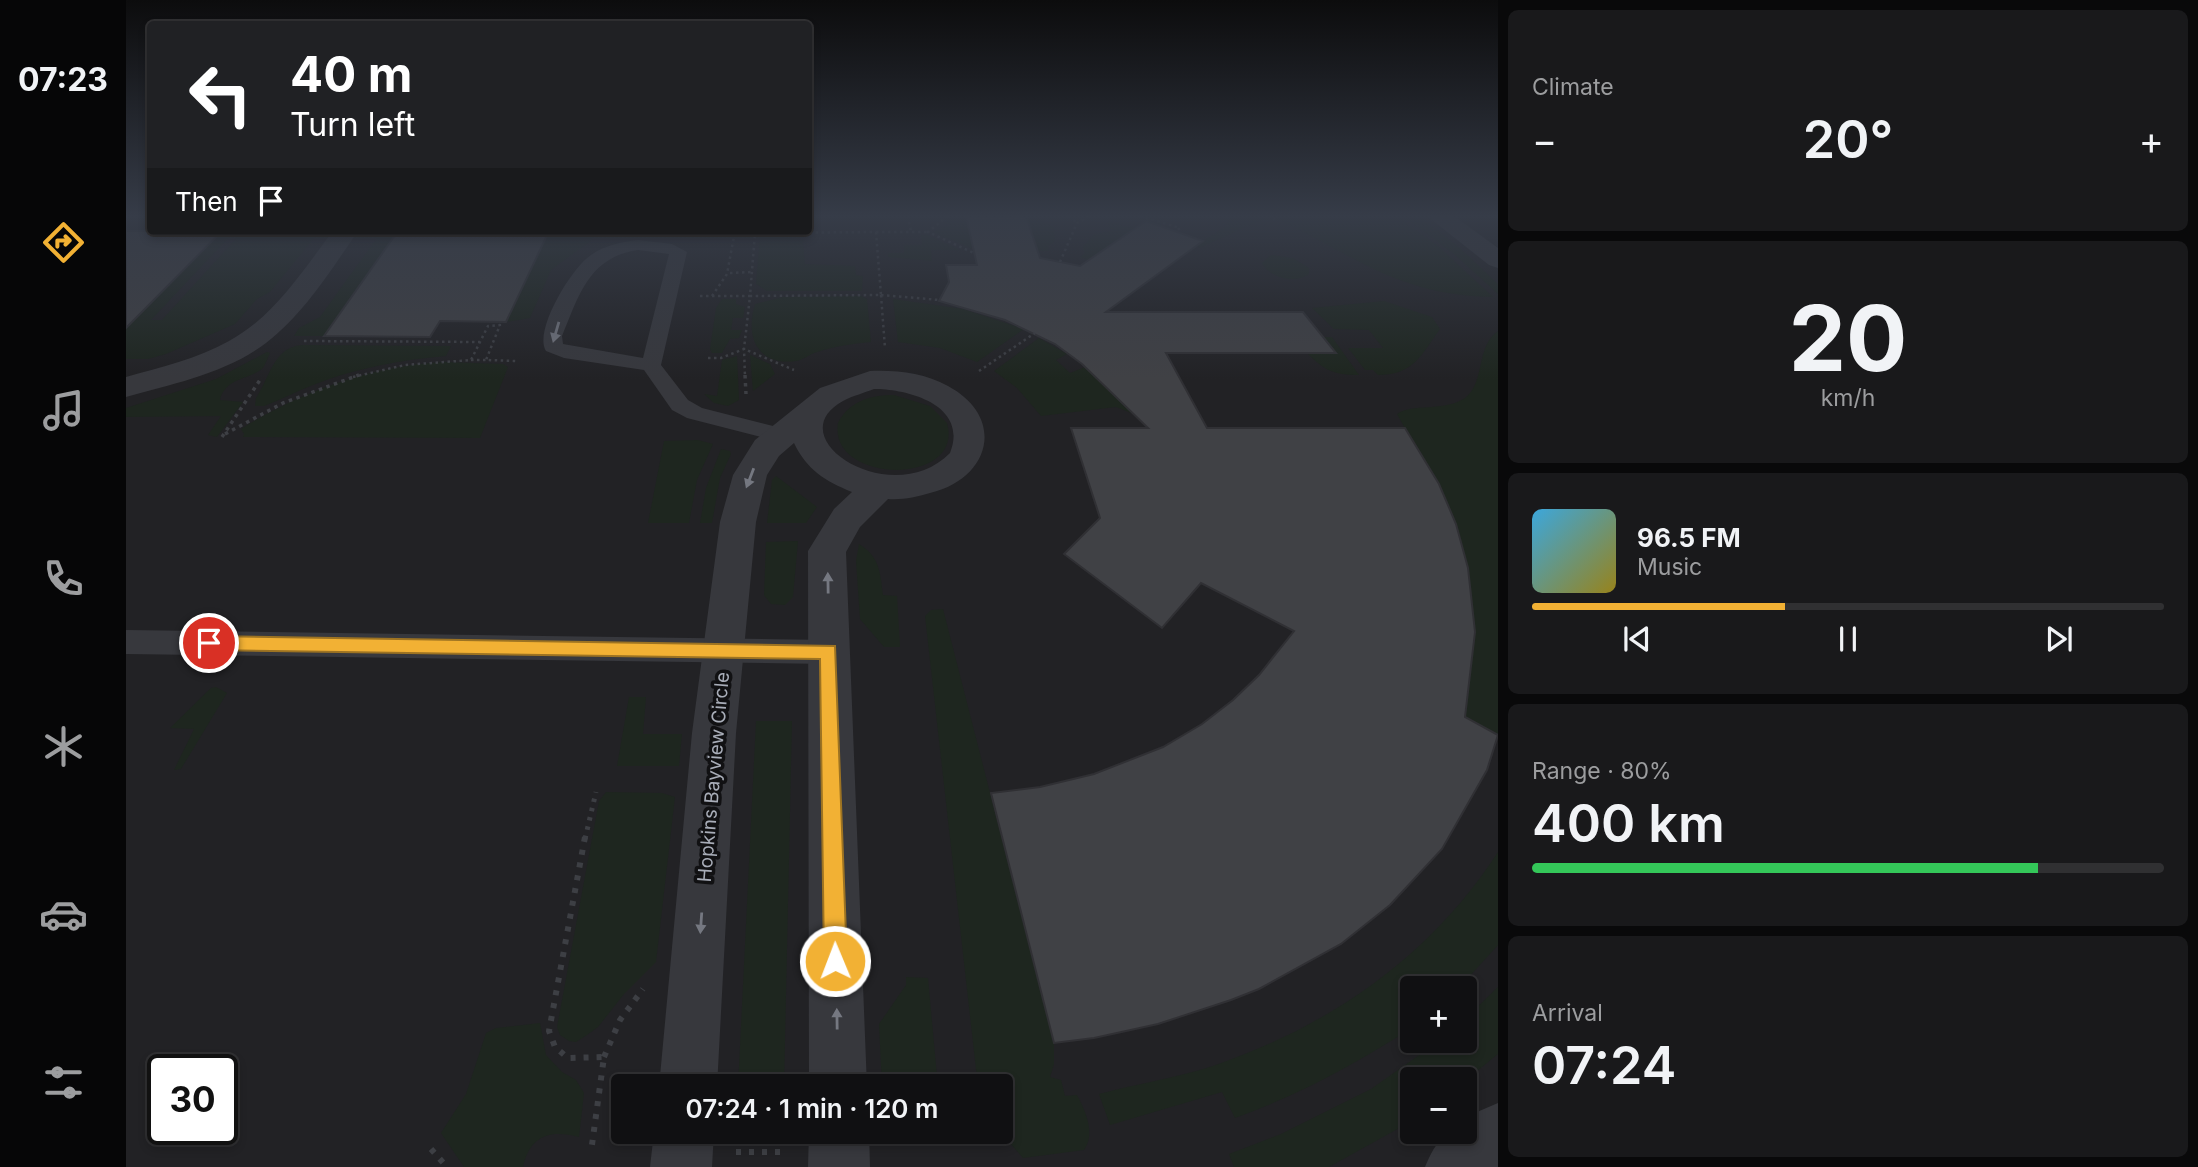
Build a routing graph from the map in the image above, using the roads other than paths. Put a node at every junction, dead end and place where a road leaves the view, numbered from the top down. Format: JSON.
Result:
{"nodes":[{"id":1,"x":315,"y":270,"type":"edge"},
{"id":2,"x":585,"y":270,"type":"edge"},
{"id":3,"x":673,"y":270,"type":"edge"},
{"id":4,"x":651,"y":365,"type":"junction"},
{"id":5,"x":126,"y":387,"type":"edge"},
{"id":6,"x":796,"y":423,"type":"junction"},
{"id":7,"x":879,"y":488,"type":"junction"},
{"id":8,"x":126,"y":642,"type":"edge"},
{"id":9,"x":724,"y":650,"type":"junction"},
{"id":10,"x":829,"y":652,"type":"junction"},
{"id":11,"x":689,"y":1074,"type":"edge"},
{"id":12,"x":838,"y":1074,"type":"edge"},
{"id":13,"x":1498,"y":1133,"type":"edge"},
{"id":14,"x":1456,"y":1167,"type":"edge"}],
"edges":[{"from":1,"to":5,"type":"street"},
{"from":2,"to":4,"type":"lane","one_way":true},
{"from":4,"to":3,"type":"lane","one_way":true},
{"from":4,"to":6,"type":"lane"},
{"from":6,"to":7,"type":"street","name":"Hopkins Bayview Circle"},
{"from":6,"to":7,"type":"street","name":"Hopkins Bayview Circle"},
{"from":6,"to":9,"type":"street","name":"Hopkins Bayview Circle","one_way":true},
{"from":10,"to":7,"type":"street","one_way":true},
{"from":8,"to":9,"type":"lane"},
{"from":9,"to":10,"type":"lane"},
{"from":9,"to":11,"type":"street","name":"Hopkins Bayview Circle","one_way":true},
{"from":12,"to":10,"type":"street","one_way":true},
{"from":13,"to":14,"type":"street"}]}
